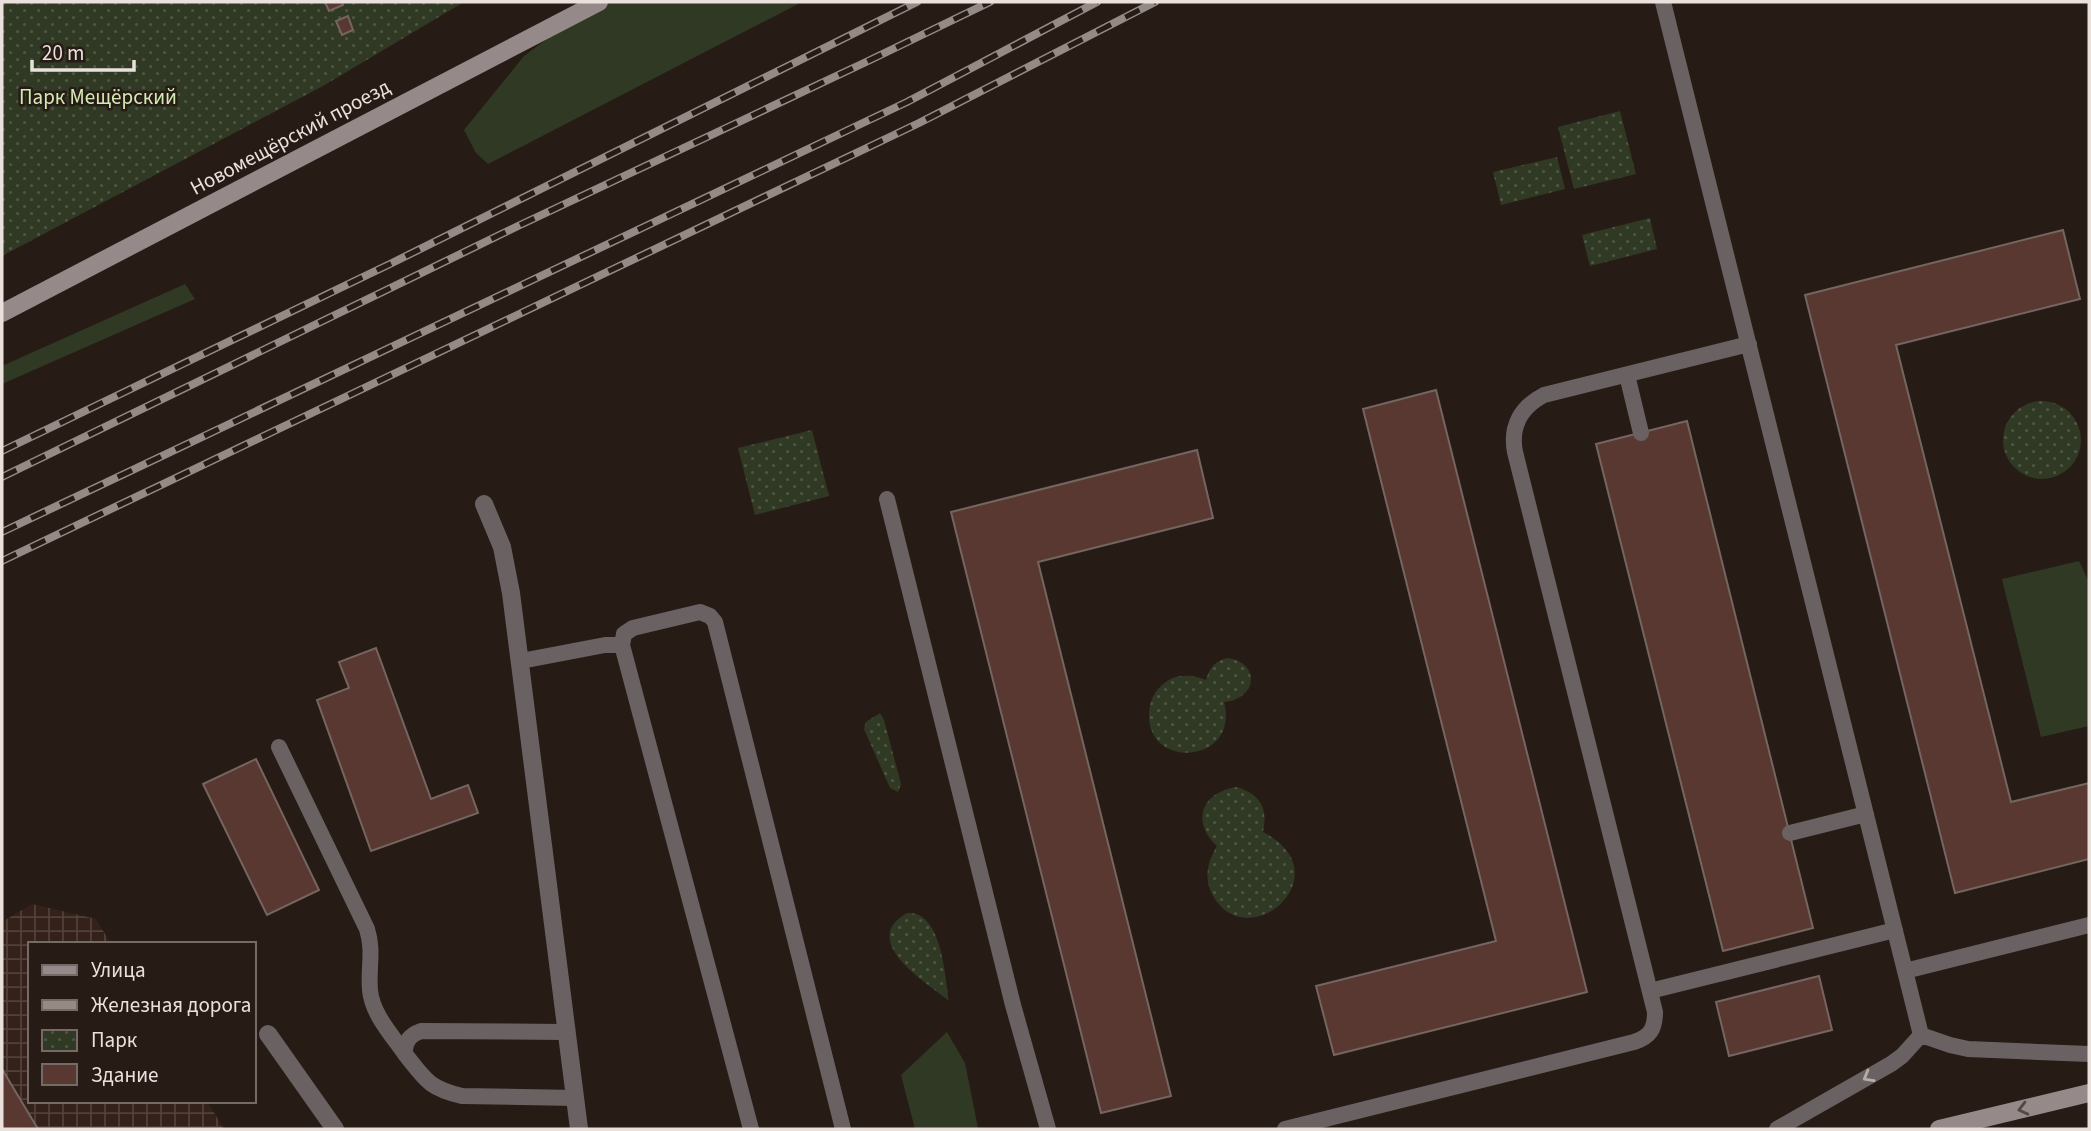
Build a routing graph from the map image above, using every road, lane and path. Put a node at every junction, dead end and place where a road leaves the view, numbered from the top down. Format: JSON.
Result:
{"nodes":[{"id":1,"x":599,"y":2,"type":"edge"},
{"id":2,"x":1663,"y":2,"type":"edge"},
{"id":3,"x":2,"y":313,"type":"edge"},
{"id":4,"x":1749,"y":344,"type":"junction"},
{"id":5,"x":1627,"y":375,"type":"junction"},
{"id":6,"x":1642,"y":433,"type":"dead end"},
{"id":7,"x":887,"y":499,"type":"dead end"},
{"id":8,"x":484,"y":504,"type":"dead end"},
{"id":9,"x":622,"y":645,"type":"junction"},
{"id":10,"x":521,"y":662,"type":"junction"},
{"id":11,"x":279,"y":747,"type":"dead end"},
{"id":12,"x":1866,"y":814,"type":"junction"},
{"id":13,"x":1790,"y":833,"type":"dead end"},
{"id":14,"x":2089,"y":925,"type":"edge"},
{"id":15,"x":1895,"y":930,"type":"junction"},
{"id":16,"x":1905,"y":971,"type":"junction"},
{"id":17,"x":1650,"y":991,"type":"junction"},
{"id":18,"x":566,"y":1032,"type":"junction"},
{"id":19,"x":268,"y":1034,"type":"dead end"},
{"id":20,"x":1921,"y":1035,"type":"junction"},
{"id":21,"x":405,"y":1054,"type":"junction"},
{"id":22,"x":2089,"y":1054,"type":"edge"},
{"id":23,"x":2089,"y":1093,"type":"edge"},
{"id":24,"x":575,"y":1098,"type":"junction"},
{"id":25,"x":335,"y":1129,"type":"edge"},
{"id":26,"x":579,"y":1129,"type":"edge"},
{"id":27,"x":751,"y":1129,"type":"edge"},
{"id":28,"x":842,"y":1129,"type":"edge"},
{"id":29,"x":1048,"y":1129,"type":"edge"},
{"id":30,"x":1285,"y":1129,"type":"edge"},
{"id":31,"x":1777,"y":1129,"type":"edge"},
{"id":32,"x":1939,"y":1129,"type":"edge"}],
"edges":[{"from":1,"to":3,"type":"street","name":"Новомещёрский проезд"},
{"from":2,"to":4,"type":"lane"},
{"from":4,"to":5,"type":"lane"},
{"from":4,"to":12,"type":"lane"},
{"from":5,"to":6,"type":"lane"},
{"from":5,"to":17,"type":"lane"},
{"from":7,"to":29,"type":"lane"},
{"from":8,"to":10,"type":"street"},
{"from":9,"to":10,"type":"lane"},
{"from":9,"to":27,"type":"lane"},
{"from":9,"to":28,"type":"lane"},
{"from":10,"to":18,"type":"street"},
{"from":11,"to":21,"type":"lane"},
{"from":12,"to":13,"type":"lane"},
{"from":12,"to":15,"type":"lane"},
{"from":14,"to":16,"type":"lane"},
{"from":15,"to":16,"type":"lane"},
{"from":15,"to":17,"type":"lane"},
{"from":16,"to":20,"type":"lane"},
{"from":17,"to":30,"type":"lane"},
{"from":18,"to":21,"type":"lane"},
{"from":18,"to":24,"type":"street"},
{"from":19,"to":25,"type":"street"},
{"from":20,"to":22,"type":"lane"},
{"from":20,"to":31,"type":"lane","one_way":true},
{"from":21,"to":24,"type":"lane"},
{"from":23,"to":32,"type":"street","one_way":true},
{"from":24,"to":26,"type":"street"}]}
